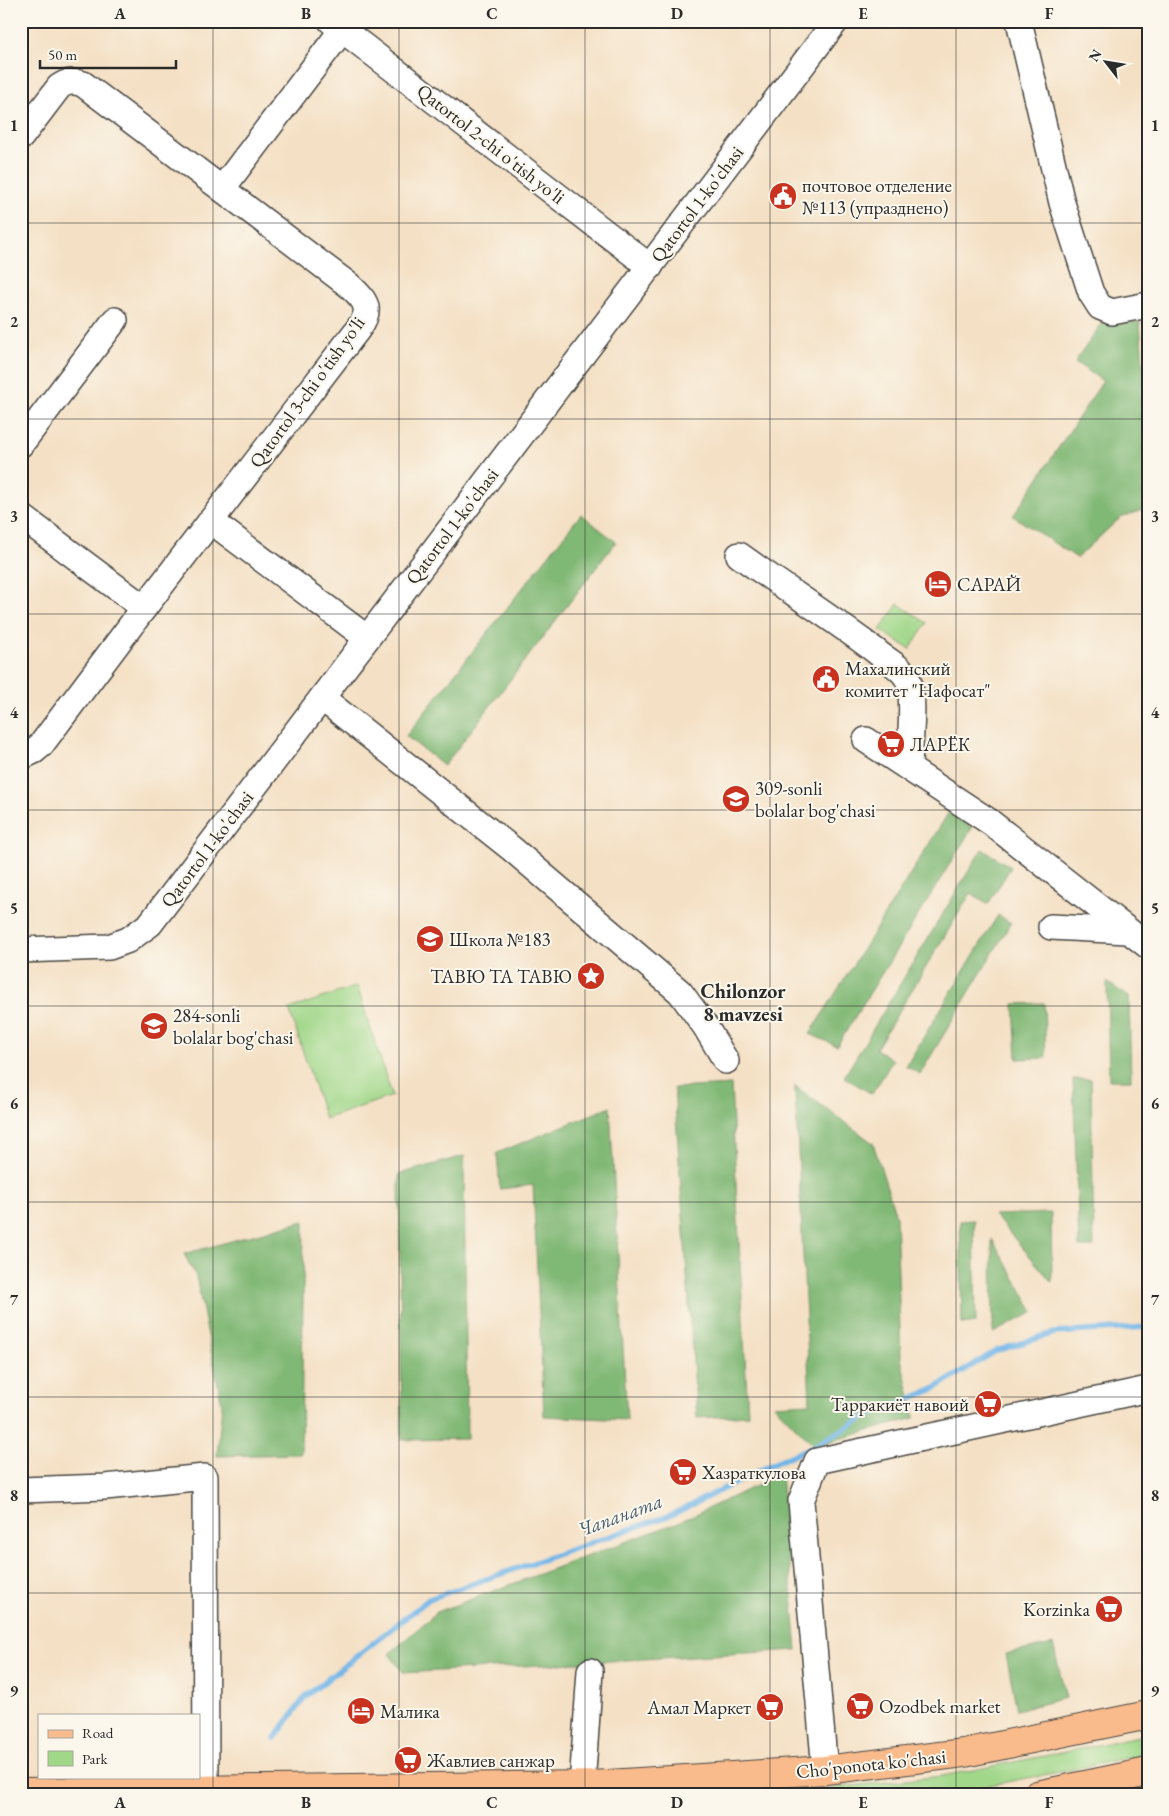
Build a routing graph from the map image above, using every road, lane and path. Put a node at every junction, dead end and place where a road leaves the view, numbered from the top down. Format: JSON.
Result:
{"nodes":[{"id":1,"x":1019,"y":21,"type":"edge"},
{"id":2,"x":337,"y":25,"type":"edge"},
{"id":3,"x":824,"y":26,"type":"edge"},
{"id":4,"x":21,"y":137,"type":"edge"},
{"id":5,"x":222,"y":189,"type":"junction"},
{"id":6,"x":650,"y":267,"type":"junction"},
{"id":7,"x":1148,"y":304,"type":"edge"},
{"id":8,"x":115,"y":320,"type":"dead end"},
{"id":9,"x":21,"y":444,"type":"edge"},
{"id":10,"x":21,"y":516,"type":"edge"},
{"id":11,"x":210,"y":521,"type":"junction"},
{"id":12,"x":739,"y":555,"type":"dead end"},
{"id":13,"x":144,"y":608,"type":"junction"},
{"id":14,"x":367,"y":638,"type":"junction"},
{"id":15,"x":322,"y":698,"type":"junction"},
{"id":16,"x":866,"y":740,"type":"dead end"},
{"id":17,"x":21,"y":757,"type":"edge"},
{"id":18,"x":909,"y":768,"type":"junction"},
{"id":19,"x":1051,"y":927,"type":"dead end"},
{"id":20,"x":1138,"y":938,"type":"edge"},
{"id":21,"x":21,"y":950,"type":"edge"},
{"id":22,"x":726,"y":1062,"type":"dead end"},
{"id":23,"x":1148,"y":1388,"type":"edge"},
{"id":24,"x":21,"y":1490,"type":"edge"},
{"id":25,"x":590,"y":1671,"type":"dead end"},
{"id":26,"x":1148,"y":1715,"type":"edge"},
{"id":27,"x":825,"y":1770,"type":"junction"},
{"id":28,"x":1148,"y":1772,"type":"edge"},
{"id":29,"x":582,"y":1786,"type":"junction"},
{"id":30,"x":206,"y":1790,"type":"junction"},
{"id":31,"x":324,"y":1791,"type":"edge"},
{"id":32,"x":21,"y":1792,"type":"edge"},
{"id":33,"x":1037,"y":1795,"type":"edge"}],
"edges":[{"from":1,"to":7,"type":"street"},
{"from":2,"to":5,"type":"street"},
{"from":2,"to":6,"type":"street","name":"Qatortol 2-chi o'tish yo'li"},
{"from":3,"to":6,"type":"street","name":"Qatortol 1-ko'chasi"},
{"from":4,"to":5,"type":"street","name":"Qatortol 3-chi o'tish yo'li"},
{"from":5,"to":11,"type":"street","name":"Qatortol 3-chi o'tish yo'li"},
{"from":6,"to":14,"type":"street","name":"Qatortol 1-ko'chasi"},
{"from":8,"to":9,"type":"street"},
{"from":10,"to":13,"type":"street"},
{"from":11,"to":13,"type":"street","name":"Qatortol 3-chi o'tish yo'li"},
{"from":11,"to":14,"type":"street"},
{"from":12,"to":18,"type":"street"},
{"from":13,"to":17,"type":"street","name":"Qatortol 3-chi o'tish yo'li"},
{"from":14,"to":15,"type":"street","name":"Qatortol 1-ko'chasi"},
{"from":15,"to":21,"type":"street","name":"Qatortol 1-ko'chasi"},
{"from":15,"to":22,"type":"street"},
{"from":16,"to":18,"type":"street"},
{"from":18,"to":20,"type":"street"},
{"from":19,"to":20,"type":"street"},
{"from":23,"to":27,"type":"street"},
{"from":24,"to":30,"type":"street"},
{"from":25,"to":29,"type":"street"},
{"from":26,"to":27,"type":"main road","name":"Cho'ponota ko'chasi"},
{"from":27,"to":29,"type":"main road","name":"Cho'ponota ko'chasi"},
{"from":28,"to":33,"type":"main road"},
{"from":29,"to":31,"type":"main road","name":"Cho'ponota ko'chasi"},
{"from":30,"to":31,"type":"main road","name":"Cho'ponota ko'chasi"},
{"from":30,"to":32,"type":"main road","name":"Cho'ponota ko'chasi"}]}
